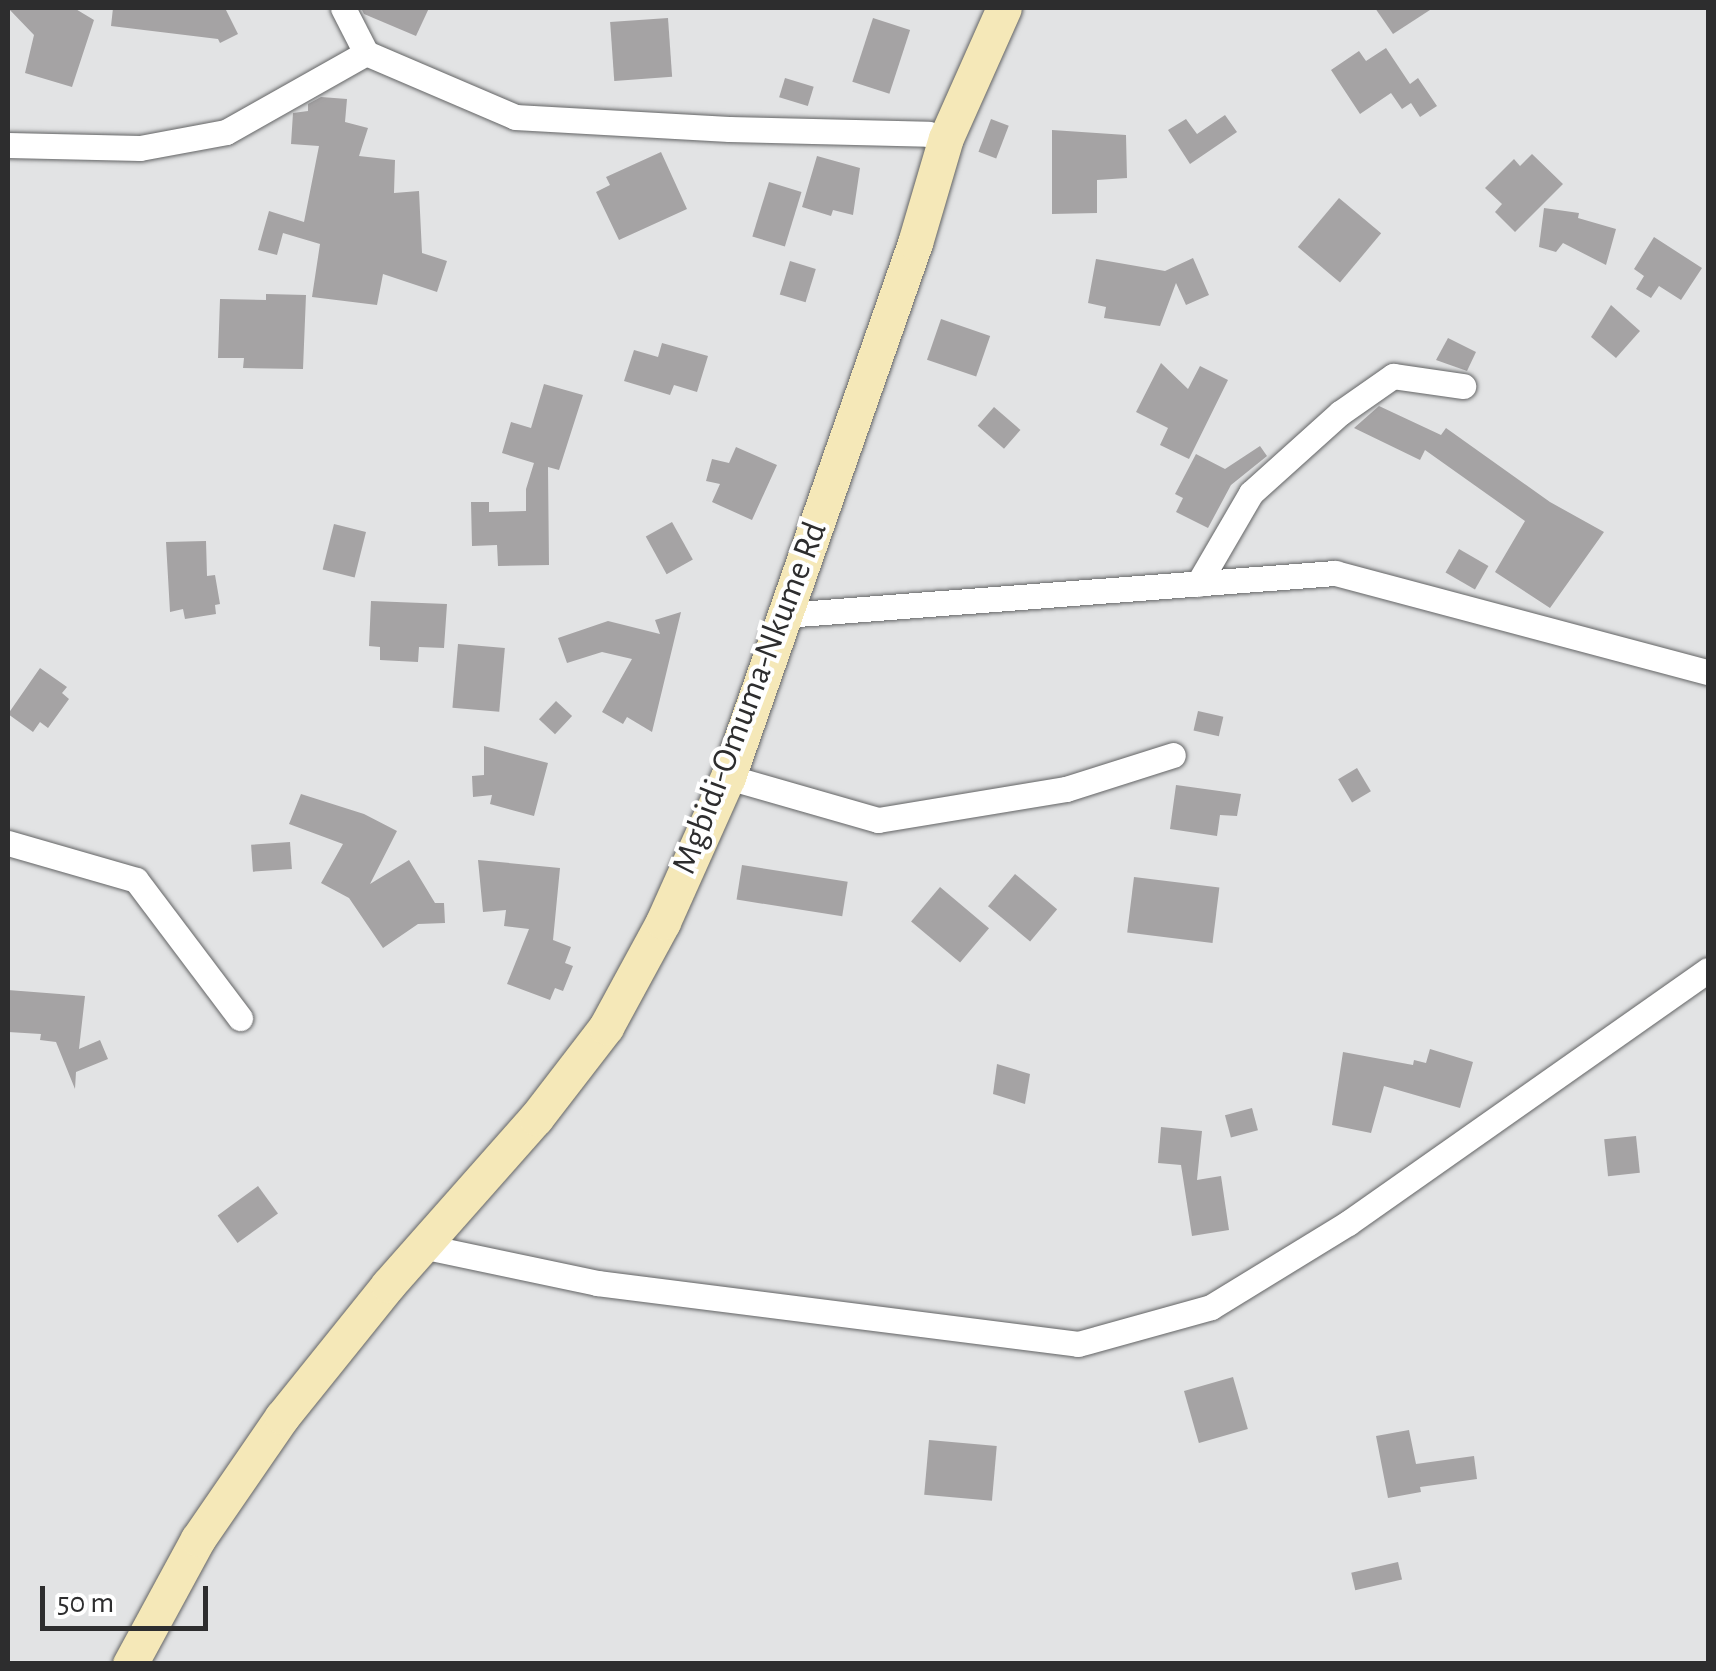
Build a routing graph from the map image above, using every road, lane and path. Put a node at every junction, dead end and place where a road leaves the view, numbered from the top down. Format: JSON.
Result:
{"nodes":[{"id":1,"x":343,"y":8,"type":"edge"},
{"id":2,"x":1004,"y":8,"type":"edge"},
{"id":3,"x":366,"y":53,"type":"junction"},
{"id":4,"x":946,"y":138,"type":"junction"},
{"id":5,"x":8,"y":144,"type":"edge"},
{"id":6,"x":1463,"y":386,"type":"dead end"},
{"id":7,"x":1198,"y":584,"type":"junction"},
{"id":8,"x":785,"y":615,"type":"junction"},
{"id":9,"x":1708,"y":672,"type":"edge"},
{"id":10,"x":1173,"y":754,"type":"dead end"},
{"id":11,"x":728,"y":777,"type":"junction"},
{"id":12,"x":8,"y":843,"type":"edge"},
{"id":13,"x":1708,"y":970,"type":"edge"},
{"id":14,"x":240,"y":1018,"type":"dead end"},
{"id":15,"x":422,"y":1246,"type":"junction"},
{"id":16,"x":130,"y":1664,"type":"edge"}],
"edges":[{"from":1,"to":3,"type":"street"},
{"from":2,"to":4,"type":"street","name":"Mgbidi-Omuma-Nkume Rd"},
{"from":3,"to":4,"type":"street"},
{"from":3,"to":5,"type":"street"},
{"from":4,"to":8,"type":"street","name":"Mgbidi-Omuma-Nkume Rd"},
{"from":6,"to":7,"type":"street"},
{"from":7,"to":8,"type":"street"},
{"from":7,"to":9,"type":"street"},
{"from":8,"to":11,"type":"street","name":"Mgbidi-Omuma-Nkume Rd"},
{"from":10,"to":11,"type":"street"},
{"from":11,"to":15,"type":"street","name":"Mgbidi-Omuma-Nkume Rd"},
{"from":12,"to":14,"type":"street"},
{"from":13,"to":15,"type":"street"},
{"from":15,"to":16,"type":"street","name":"Mgbidi-Omuma-Nkume Rd"}]}
